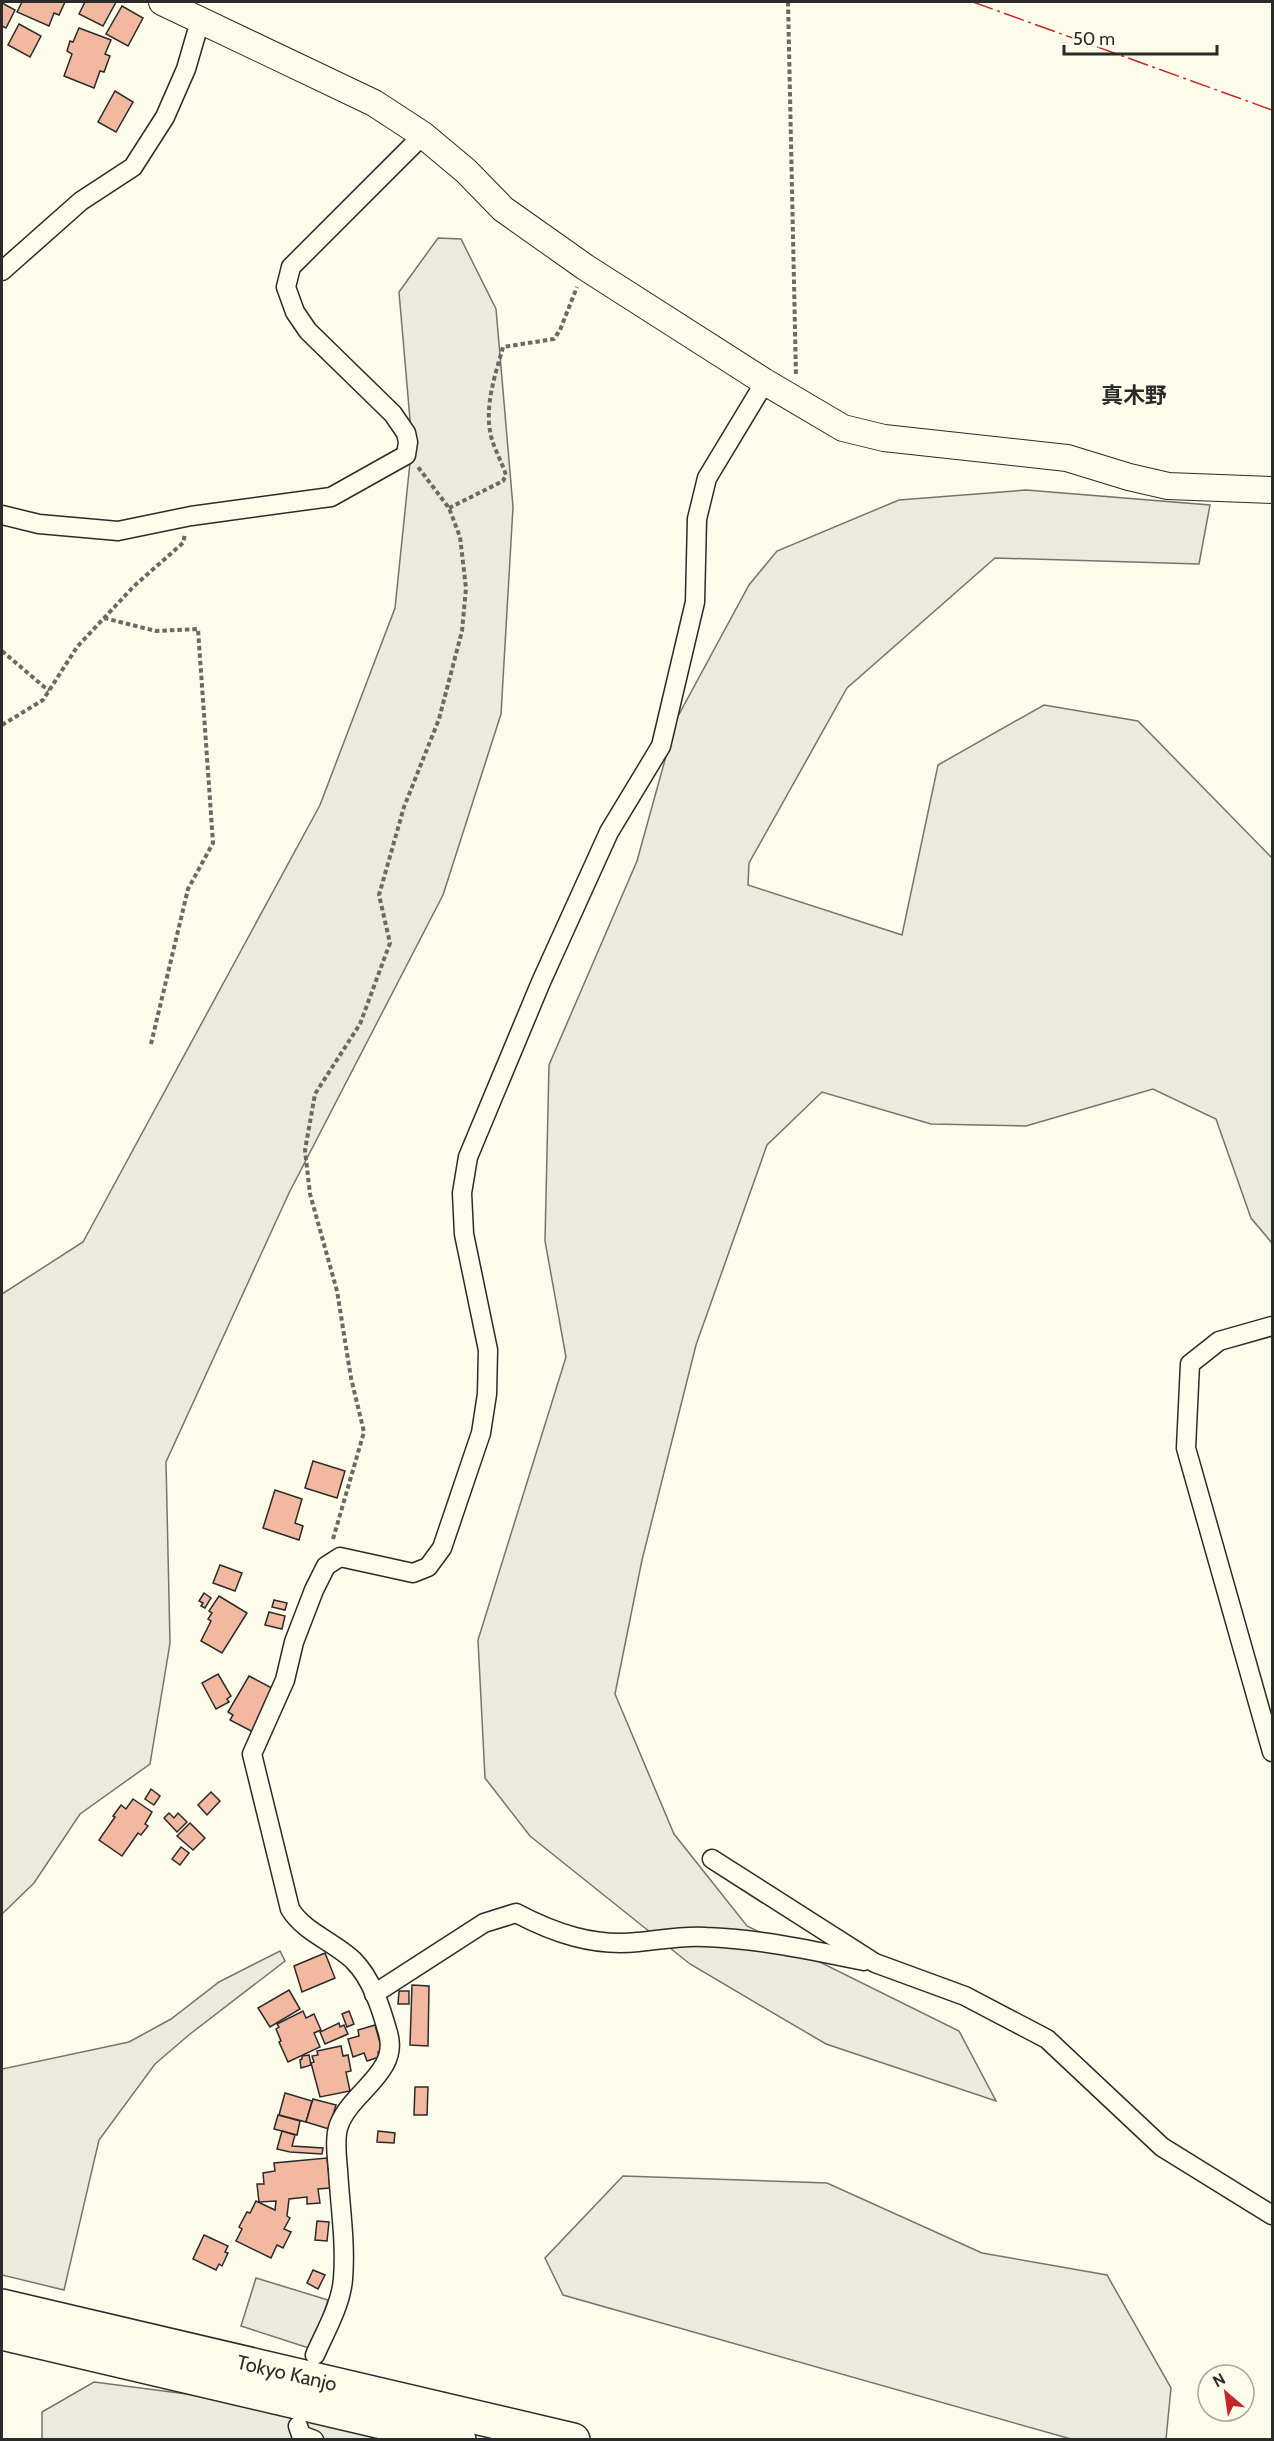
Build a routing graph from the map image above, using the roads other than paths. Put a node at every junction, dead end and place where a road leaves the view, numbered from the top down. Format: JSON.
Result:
{"nodes":[{"id":1,"x":162,"y":2,"type":"edge"},
{"id":2,"x":200,"y":21,"type":"junction"},
{"id":3,"x":423,"y":135,"type":"junction"},
{"id":4,"x":2,"y":271,"type":"edge"},
{"id":5,"x":765,"y":382,"type":"junction"},
{"id":6,"x":1272,"y":490,"type":"edge"},
{"id":7,"x":2,"y":515,"type":"edge"},
{"id":8,"x":1272,"y":1326,"type":"edge"},
{"id":9,"x":1272,"y":1752,"type":"edge"},
{"id":10,"x":711,"y":1858,"type":"dead end"},
{"id":11,"x":875,"y":1963,"type":"junction"},
{"id":12,"x":374,"y":1994,"type":"junction"},
{"id":13,"x":1272,"y":2215,"type":"edge"},
{"id":14,"x":2,"y":2306,"type":"edge"},
{"id":15,"x":2,"y":2333,"type":"edge"},
{"id":16,"x":315,"y":2355,"type":"dead end"},
{"id":17,"x":298,"y":2426,"type":"dead end"},
{"id":18,"x":314,"y":2439,"type":"edge"},
{"id":19,"x":459,"y":2439,"type":"edge"},
{"id":20,"x":573,"y":2439,"type":"edge"}],
"edges":[{"from":1,"to":2,"type":"street"},
{"from":2,"to":3,"type":"street"},
{"from":2,"to":4,"type":"street"},
{"from":3,"to":5,"type":"street"},
{"from":3,"to":7,"type":"street"},
{"from":5,"to":6,"type":"street"},
{"from":5,"to":12,"type":"street"},
{"from":8,"to":9,"type":"street"},
{"from":10,"to":11,"type":"street"},
{"from":11,"to":12,"type":"street"},
{"from":11,"to":13,"type":"street"},
{"from":12,"to":16,"type":"street"},
{"from":14,"to":20,"type":"highway","name":"Tokyo Kanjo"},
{"from":15,"to":19,"type":"highway","name":"Tokyo Kanjo"},
{"from":17,"to":18,"type":"street"}]}
